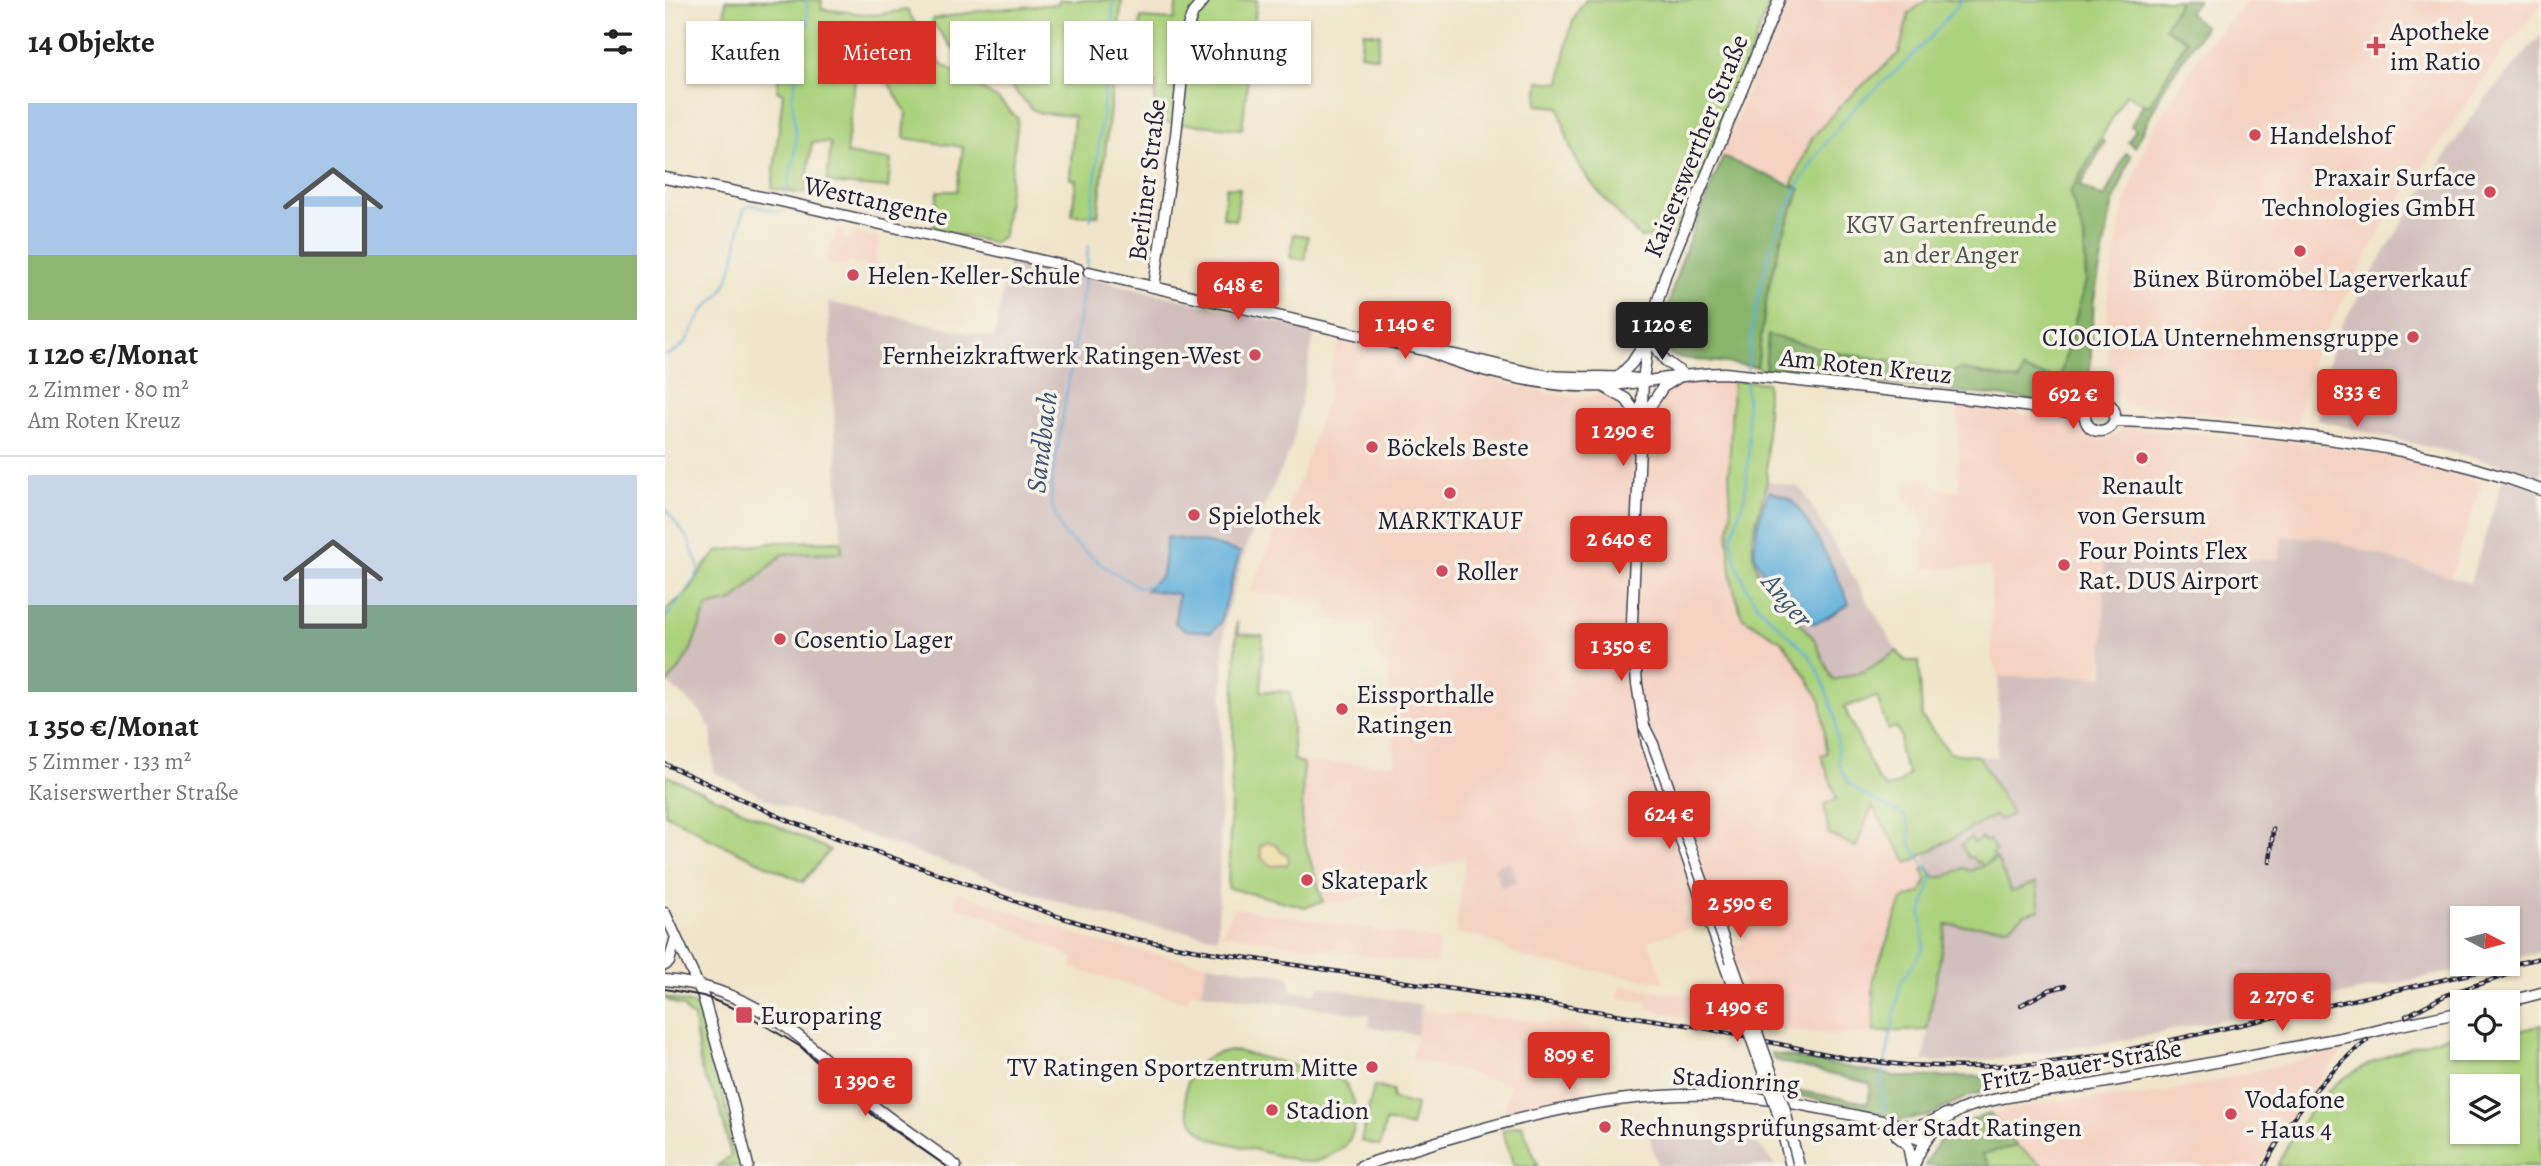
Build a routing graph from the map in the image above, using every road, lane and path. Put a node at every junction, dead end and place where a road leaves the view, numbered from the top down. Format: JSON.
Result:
{"nodes":[{"id":1,"x":1204,"y":0,"type":"edge"},
{"id":2,"x":1779,"y":0,"type":"edge"},
{"id":3,"x":665,"y":178,"type":"edge"},
{"id":4,"x":1078,"y":269,"type":"dead end"},
{"id":5,"x":1089,"y":272,"type":"dead end"},
{"id":6,"x":1154,"y":287,"type":"junction"},
{"id":7,"x":1649,"y":337,"type":"junction"},
{"id":8,"x":1428,"y":351,"type":"junction"},
{"id":9,"x":1685,"y":375,"type":"junction"},
{"id":10,"x":1618,"y":377,"type":"junction"},
{"id":11,"x":1643,"y":380,"type":"junction"},
{"id":12,"x":1601,"y":386,"type":"junction"},
{"id":13,"x":2084,"y":414,"type":"junction"},
{"id":14,"x":2115,"y":416,"type":"junction"},
{"id":15,"x":1641,"y":421,"type":"junction"},
{"id":16,"x":2541,"y":490,"type":"edge"},
{"id":17,"x":1644,"y":726,"type":"junction"},
{"id":18,"x":665,"y":913,"type":"edge"},
{"id":19,"x":676,"y":936,"type":"junction"},
{"id":20,"x":665,"y":965,"type":"edge"},
{"id":21,"x":665,"y":980,"type":"edge"},
{"id":22,"x":698,"y":983,"type":"junction"},
{"id":23,"x":2541,"y":993,"type":"edge"},
{"id":24,"x":2520,"y":998,"type":"edge"},
{"id":25,"x":2450,"y":1015,"type":"edge"},
{"id":26,"x":1957,"y":1112,"type":"junction"},
{"id":27,"x":1863,"y":1118,"type":"junction"},
{"id":28,"x":1881,"y":1127,"type":"junction"},
{"id":29,"x":1912,"y":1127,"type":"junction"},
{"id":30,"x":1926,"y":1141,"type":"junction"},
{"id":31,"x":748,"y":1166,"type":"edge"},
{"id":32,"x":956,"y":1166,"type":"edge"},
{"id":33,"x":1361,"y":1166,"type":"edge"},
{"id":34,"x":1791,"y":1166,"type":"edge"},
{"id":35,"x":1799,"y":1166,"type":"edge"},
{"id":36,"x":1913,"y":1166,"type":"edge"}],
"edges":[{"from":1,"to":6,"type":"main road","name":"Berliner Straße"},
{"from":2,"to":7,"type":"main road","name":"Kaiserswerther Straße"},
{"from":3,"to":4,"type":"main road","name":"Westtangente"},
{"from":5,"to":6,"type":"main road"},
{"from":6,"to":8,"type":"main road"},
{"from":7,"to":9,"type":"main road"},
{"from":7,"to":10,"type":"main road"},
{"from":7,"to":11,"type":"main road","name":"Kaiserswerther Straße"},
{"from":8,"to":10,"type":"main road"},
{"from":8,"to":12,"type":"main road"},
{"from":9,"to":11,"type":"main road","name":"Am Roten Kreuz"},
{"from":9,"to":13,"type":"main road","name":"Am Roten Kreuz"},
{"from":9,"to":15,"type":"main road"},
{"from":10,"to":11,"type":"main road"},
{"from":11,"to":12,"type":"main road"},
{"from":11,"to":15,"type":"main road","name":"Kaiserswerther Straße"},
{"from":12,"to":15,"type":"main road"},
{"from":13,"to":14,"type":"main road"},
{"from":13,"to":14,"type":"main road"},
{"from":14,"to":16,"type":"main road"},
{"from":15,"to":17,"type":"main road","name":"Kaiserswerther Straße"},
{"from":17,"to":34,"type":"main road","name":"Kaiserswerther Straße","bridge":true},
{"from":17,"to":35,"type":"main road","name":"Kaiserswerther Straße","bridge":true},
{"from":18,"to":19,"type":"main road"},
{"from":19,"to":20,"type":"main road"},
{"from":19,"to":22,"type":"main road"},
{"from":21,"to":22,"type":"main road"},
{"from":22,"to":31,"type":"main road"},
{"from":22,"to":32,"type":"main road"},
{"from":23,"to":24,"type":"main road"},
{"from":25,"to":26,"type":"main road","name":"Fritz-Bauer-Straße","bridge":true},
{"from":26,"to":29,"type":"main road"},
{"from":26,"to":30,"type":"main road","name":"Fritz-Bauer-Straße"},
{"from":27,"to":28,"type":"main road","name":"Stadionring"},
{"from":27,"to":29,"type":"main road","name":"Stadionring"},
{"from":27,"to":33,"type":"main road","name":"Stadionring"},
{"from":28,"to":30,"type":"main road","name":"Stadionring"},
{"from":28,"to":36,"type":"main road"},
{"from":29,"to":30,"type":"main road"},
{"from":30,"to":36,"type":"main road"}]}
